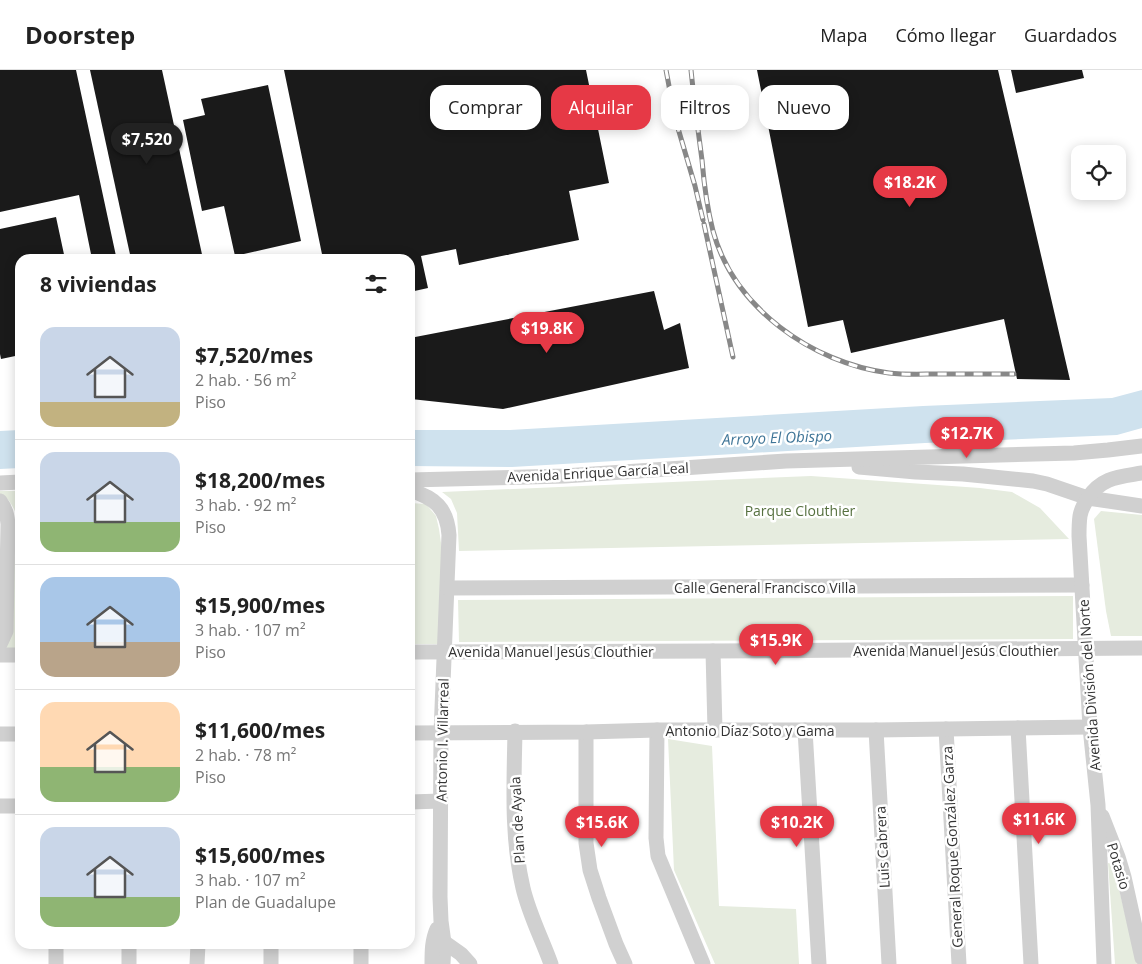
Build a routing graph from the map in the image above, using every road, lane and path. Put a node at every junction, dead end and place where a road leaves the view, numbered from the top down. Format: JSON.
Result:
{"nodes":[{"id":1,"x":1142,"y":446,"type":"edge"},
{"id":2,"x":786,"y":461,"type":"junction"},
{"id":3,"x":1142,"y":473,"type":"edge"},
{"id":4,"x":415,"y":480,"type":"edge"},
{"id":5,"x":15,"y":482,"type":"edge"},
{"id":6,"x":0,"y":483,"type":"edge"},
{"id":7,"x":415,"y":492,"type":"edge"},
{"id":8,"x":1088,"y":498,"type":"junction"},
{"id":9,"x":0,"y":501,"type":"edge"},
{"id":10,"x":1142,"y":506,"type":"edge"},
{"id":11,"x":14,"y":522,"type":"edge"},
{"id":12,"x":1082,"y":585,"type":"junction"},
{"id":13,"x":448,"y":588,"type":"junction"},
{"id":14,"x":0,"y":644,"type":"edge"},
{"id":15,"x":1142,"y":648,"type":"edge"},
{"id":16,"x":1086,"y":649,"type":"junction"},
{"id":17,"x":444,"y":651,"type":"junction"},
{"id":18,"x":713,"y":651,"type":"junction"},
{"id":19,"x":415,"y":652,"type":"edge"},
{"id":20,"x":0,"y":655,"type":"edge"},
{"id":21,"x":15,"y":655,"type":"edge"},
{"id":22,"x":1090,"y":727,"type":"junction"},
{"id":23,"x":1018,"y":728,"type":"junction"},
{"id":24,"x":946,"y":729,"type":"junction"},
{"id":25,"x":657,"y":730,"type":"junction"},
{"id":26,"x":715,"y":730,"type":"junction"},
{"id":27,"x":805,"y":730,"type":"junction"},
{"id":28,"x":876,"y":730,"type":"junction"},
{"id":29,"x":415,"y":732,"type":"edge"},
{"id":30,"x":515,"y":732,"type":"junction"},
{"id":31,"x":586,"y":732,"type":"junction"},
{"id":32,"x":441,"y":733,"type":"junction"},
{"id":33,"x":0,"y":734,"type":"edge"},
{"id":34,"x":15,"y":734,"type":"edge"},
{"id":35,"x":441,"y":801,"type":"junction"},
{"id":36,"x":415,"y":802,"type":"edge"},
{"id":37,"x":1098,"y":805,"type":"junction"},
{"id":38,"x":0,"y":806,"type":"edge"},
{"id":39,"x":15,"y":806,"type":"edge"},
{"id":40,"x":1139,"y":929,"type":"edge"},
{"id":41,"x":439,"y":939,"type":"junction"},
{"id":42,"x":56,"y":949,"type":"edge"},
{"id":43,"x":129,"y":949,"type":"edge"},
{"id":44,"x":198,"y":949,"type":"edge"},
{"id":45,"x":271,"y":949,"type":"edge"},
{"id":46,"x":361,"y":949,"type":"edge"},
{"id":47,"x":1142,"y":958,"type":"edge"},
{"id":48,"x":56,"y":964,"type":"edge"},
{"id":49,"x":129,"y":964,"type":"edge"},
{"id":50,"x":197,"y":964,"type":"edge"},
{"id":51,"x":271,"y":964,"type":"edge"},
{"id":52,"x":361,"y":964,"type":"edge"},
{"id":53,"x":432,"y":964,"type":"edge"},
{"id":54,"x":443,"y":964,"type":"edge"},
{"id":55,"x":470,"y":964,"type":"edge"},
{"id":56,"x":551,"y":964,"type":"edge"},
{"id":57,"x":625,"y":964,"type":"edge"},
{"id":58,"x":703,"y":964,"type":"edge"},
{"id":59,"x":818,"y":964,"type":"edge"},
{"id":60,"x":889,"y":964,"type":"edge"},
{"id":61,"x":959,"y":964,"type":"edge"},
{"id":62,"x":1031,"y":964,"type":"edge"},
{"id":63,"x":1104,"y":964,"type":"edge"}],
"edges":[{"from":1,"to":2,"type":"street"},
{"from":2,"to":4,"type":"street","name":"Avenida Enrique García Leal"},
{"from":2,"to":8,"type":"street"},
{"from":3,"to":8,"type":"street"},
{"from":5,"to":6,"type":"street"},
{"from":7,"to":13,"type":"street","name":"Antonio I. Villarreal"},
{"from":8,"to":10,"type":"street"},
{"from":8,"to":12,"type":"street","name":"Avenida División del Norte"},
{"from":9,"to":11,"type":"street"},
{"from":11,"to":14,"type":"street"},
{"from":12,"to":13,"type":"street","name":"Calle General Francisco Villa"},
{"from":12,"to":16,"type":"street","name":"Avenida División del Norte"},
{"from":13,"to":17,"type":"street","name":"Antonio I. Villarreal"},
{"from":15,"to":16,"type":"street","name":"Avenida Manuel Jesús Clouthier"},
{"from":16,"to":18,"type":"street","name":"Avenida Manuel Jesús Clouthier"},
{"from":16,"to":22,"type":"street","name":"Avenida División del Norte"},
{"from":17,"to":18,"type":"street","name":"Avenida Manuel Jesús Clouthier"},
{"from":17,"to":19,"type":"street","name":"Avenida Manuel Jesús Clouthier"},
{"from":17,"to":32,"type":"street","name":"Antonio I. Villarreal"},
{"from":18,"to":26,"type":"street"},
{"from":20,"to":21,"type":"street"},
{"from":22,"to":23,"type":"street","name":"Antonio Díaz Soto y Gama"},
{"from":22,"to":37,"type":"street","name":"Avenida División del Norte"},
{"from":23,"to":24,"type":"street","name":"Antonio Díaz Soto y Gama"},
{"from":23,"to":62,"type":"street"},
{"from":24,"to":28,"type":"street","name":"Antonio Díaz Soto y Gama"},
{"from":24,"to":61,"type":"street","name":"General Roque González Garza"},
{"from":25,"to":26,"type":"street","name":"Antonio Díaz Soto y Gama"},
{"from":25,"to":31,"type":"street","name":"Antonio Díaz Soto y Gama"},
{"from":25,"to":58,"type":"street"},
{"from":26,"to":27,"type":"street","name":"Antonio Díaz Soto y Gama"},
{"from":27,"to":28,"type":"street","name":"Antonio Díaz Soto y Gama"},
{"from":27,"to":59,"type":"street"},
{"from":28,"to":60,"type":"street","name":"Luis Cabrera"},
{"from":29,"to":32,"type":"street","name":"Antonio Díaz Soto y Gama"},
{"from":30,"to":31,"type":"street","name":"Antonio Díaz Soto y Gama"},
{"from":30,"to":32,"type":"street","name":"Antonio Díaz Soto y Gama"},
{"from":30,"to":56,"type":"street","name":"Plan de Ayala"},
{"from":31,"to":57,"type":"street"},
{"from":32,"to":35,"type":"street","name":"Antonio I. Villarreal"},
{"from":33,"to":34,"type":"street"},
{"from":35,"to":36,"type":"street"},
{"from":35,"to":41,"type":"street","name":"Antonio I. Villarreal"},
{"from":37,"to":40,"type":"street","name":"Potasio"},
{"from":37,"to":63,"type":"street","name":"Avenida División del Norte"},
{"from":38,"to":39,"type":"street"},
{"from":40,"to":47,"type":"street","name":"Potasio"},
{"from":41,"to":53,"type":"street","name":"Antonio I. Villarreal"},
{"from":41,"to":54,"type":"street","name":"Antonio I. Villarreal"},
{"from":41,"to":55,"type":"street"},
{"from":42,"to":48,"type":"street"},
{"from":43,"to":49,"type":"street"},
{"from":44,"to":50,"type":"street"},
{"from":45,"to":51,"type":"street"},
{"from":46,"to":52,"type":"street"}]}
